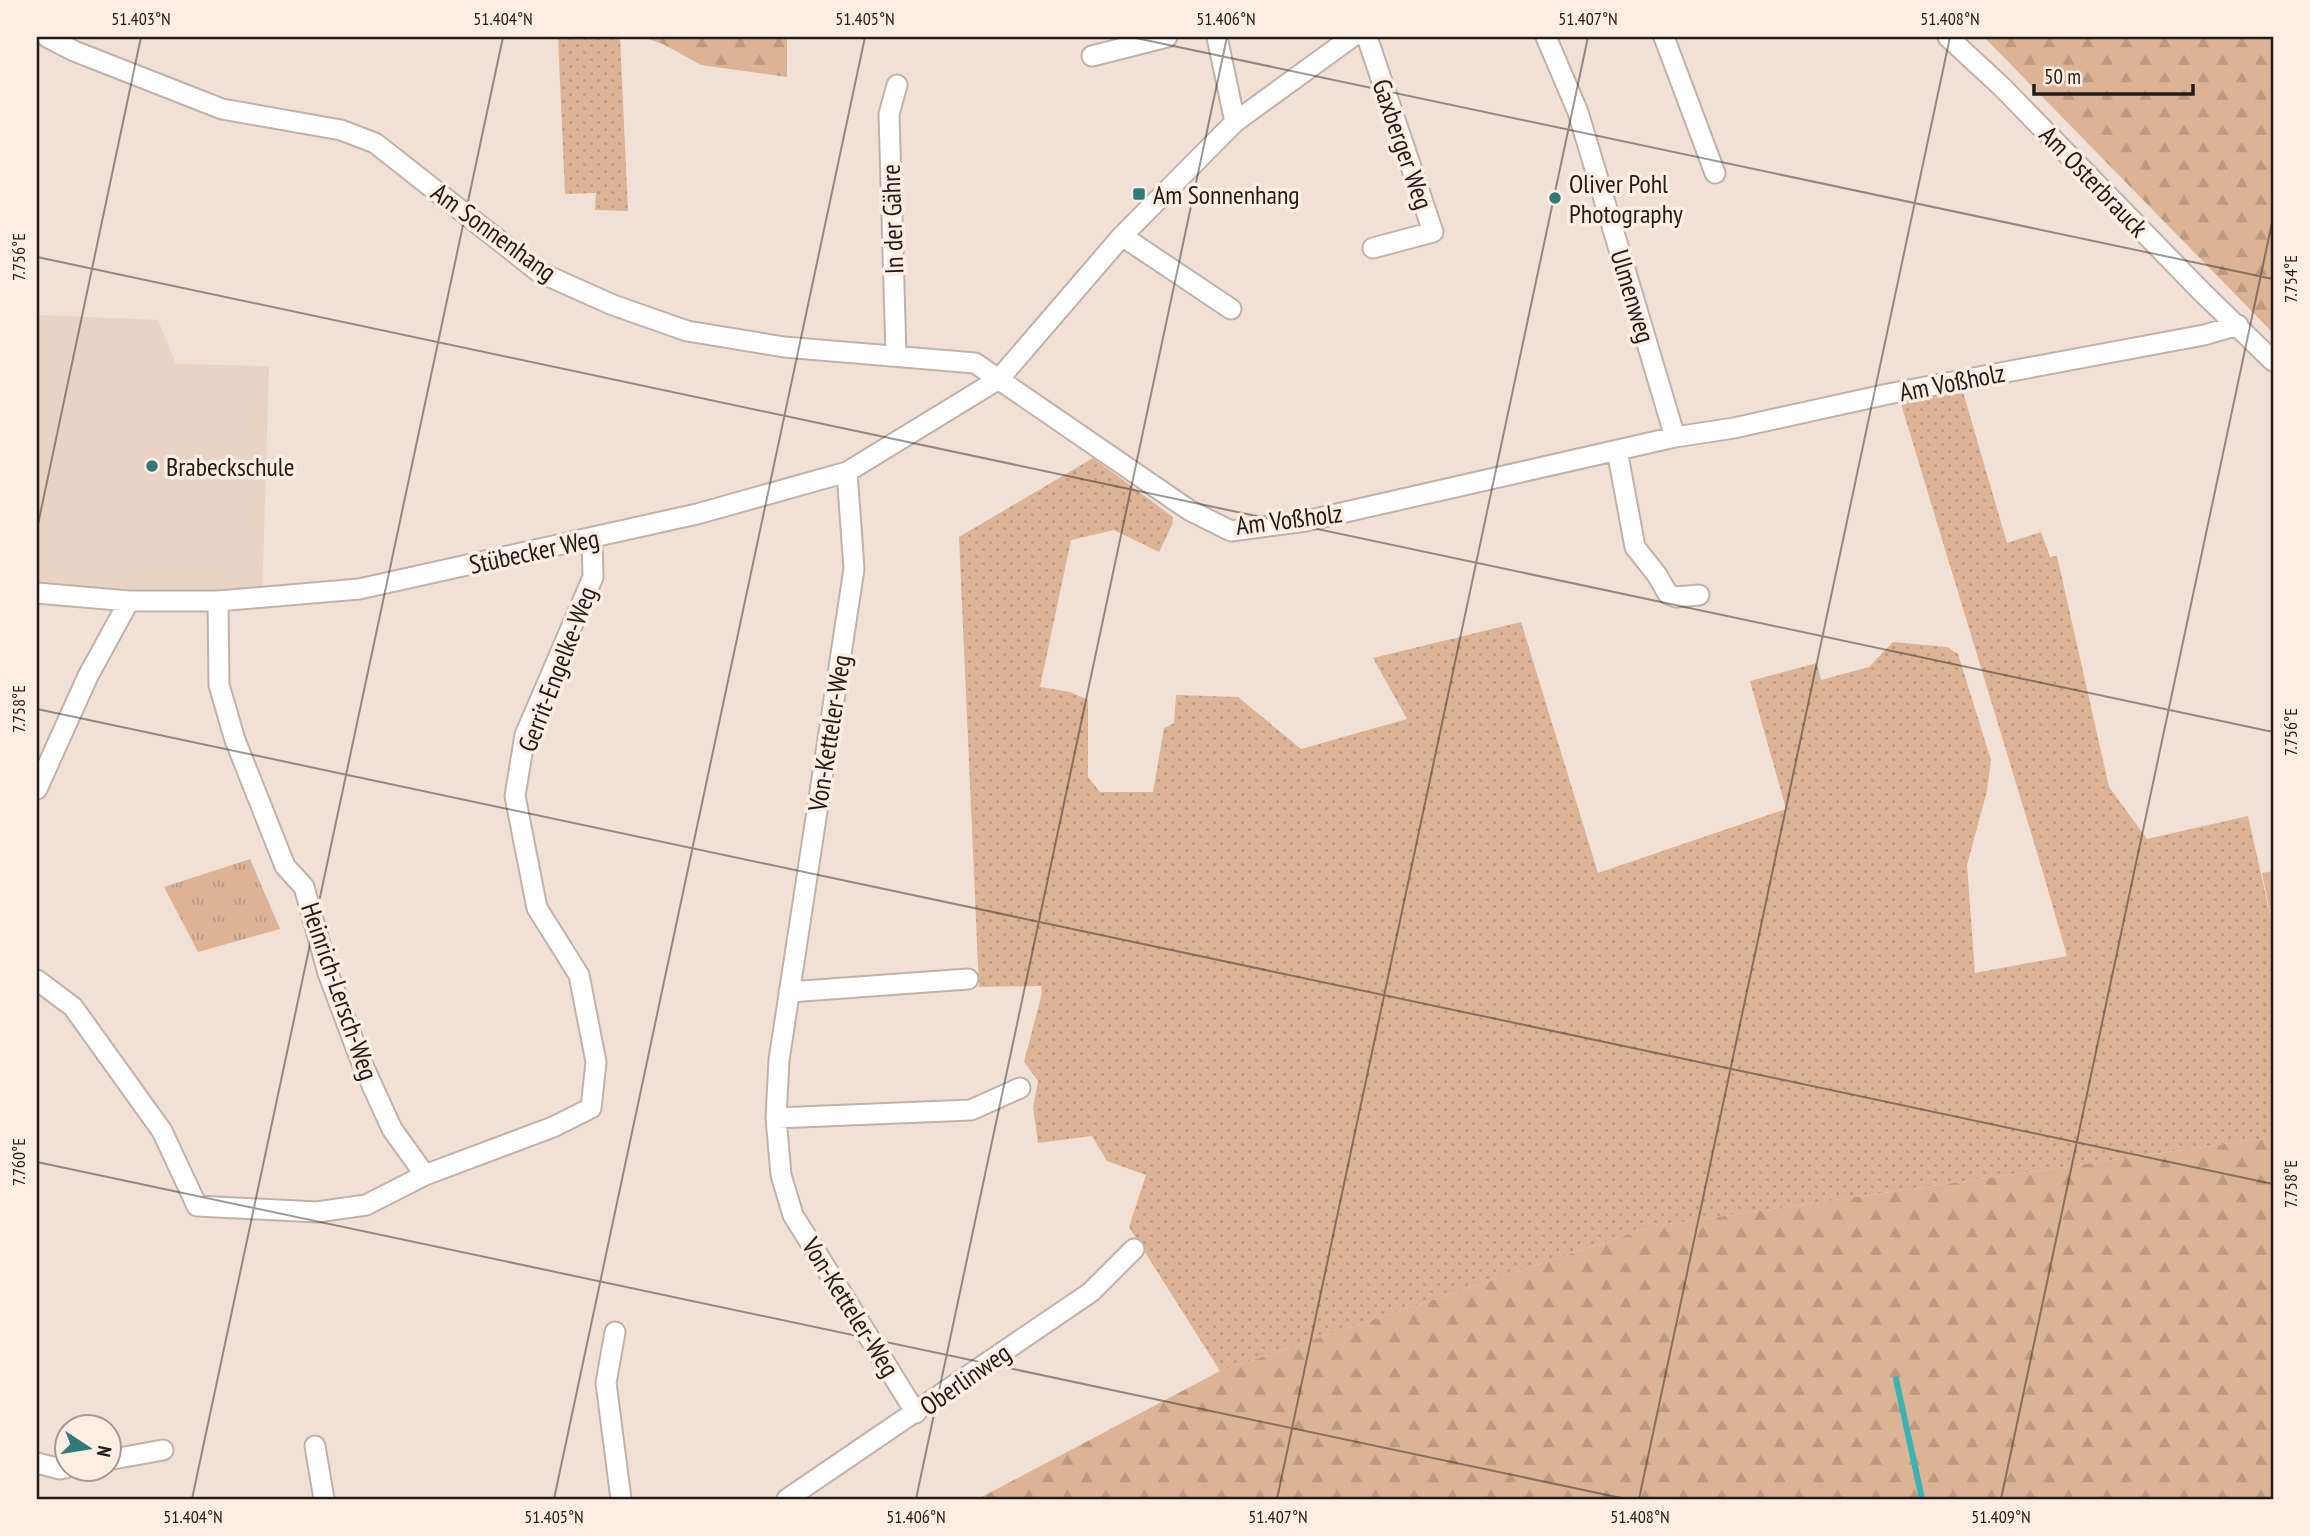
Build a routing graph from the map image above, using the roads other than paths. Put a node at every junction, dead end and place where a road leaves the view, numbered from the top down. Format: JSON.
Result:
{"nodes":[{"id":1,"x":47,"y":37,"type":"edge"},
{"id":2,"x":1167,"y":37,"type":"edge"},
{"id":3,"x":1217,"y":37,"type":"edge"},
{"id":4,"x":1352,"y":37,"type":"edge"},
{"id":5,"x":1367,"y":37,"type":"edge"},
{"id":6,"x":1546,"y":37,"type":"edge"},
{"id":7,"x":1664,"y":37,"type":"edge"},
{"id":8,"x":1948,"y":37,"type":"edge"},
{"id":9,"x":1092,"y":56,"type":"dead end"},
{"id":10,"x":897,"y":85,"type":"dead end"},
{"id":11,"x":1235,"y":122,"type":"junction"},
{"id":12,"x":1715,"y":173,"type":"dead end"},
{"id":13,"x":1122,"y":236,"type":"junction"},
{"id":14,"x":1373,"y":248,"type":"dead end"},
{"id":15,"x":1231,"y":309,"type":"dead end"},
{"id":16,"x":2238,"y":326,"type":"junction"},
{"id":17,"x":896,"y":355,"type":"junction"},
{"id":18,"x":2273,"y":361,"type":"edge"},
{"id":19,"x":999,"y":379,"type":"junction"},
{"id":20,"x":1675,"y":437,"type":"junction"},
{"id":21,"x":1617,"y":450,"type":"junction"},
{"id":22,"x":847,"y":472,"type":"junction"},
{"id":23,"x":592,"y":539,"type":"junction"},
{"id":24,"x":37,"y":593,"type":"edge"},
{"id":25,"x":1699,"y":595,"type":"dead end"},
{"id":26,"x":129,"y":601,"type":"junction"},
{"id":27,"x":218,"y":601,"type":"junction"},
{"id":28,"x":37,"y":789,"type":"edge"},
{"id":29,"x":968,"y":979,"type":"dead end"},
{"id":30,"x":37,"y":980,"type":"edge"},
{"id":31,"x":789,"y":992,"type":"junction"},
{"id":32,"x":1020,"y":1088,"type":"dead end"},
{"id":33,"x":776,"y":1118,"type":"junction"},
{"id":34,"x":425,"y":1175,"type":"junction"},
{"id":35,"x":1134,"y":1249,"type":"dead end"},
{"id":36,"x":615,"y":1332,"type":"dead end"},
{"id":37,"x":916,"y":1413,"type":"junction"},
{"id":38,"x":315,"y":1446,"type":"dead end"},
{"id":39,"x":163,"y":1450,"type":"dead end"},
{"id":40,"x":122,"y":1457,"type":"edge"},
{"id":41,"x":324,"y":1499,"type":"edge"},
{"id":42,"x":621,"y":1499,"type":"edge"},
{"id":43,"x":787,"y":1499,"type":"edge"}],
"edges":[{"from":1,"to":17,"type":"street","name":"Am Sonnenhang"},
{"from":2,"to":9,"type":"street"},
{"from":3,"to":11,"type":"street"},
{"from":4,"to":11,"type":"street"},
{"from":5,"to":14,"type":"street","name":"Gaxberger Weg"},
{"from":6,"to":20,"type":"street","name":"Ulmenweg"},
{"from":7,"to":12,"type":"street"},
{"from":8,"to":16,"type":"street","name":"Am Osterbrauck"},
{"from":10,"to":17,"type":"street","name":"In der Gähre"},
{"from":11,"to":13,"type":"street"},
{"from":13,"to":15,"type":"street"},
{"from":13,"to":19,"type":"street"},
{"from":16,"to":18,"type":"street"},
{"from":16,"to":20,"type":"street","name":"Am Voßholz"},
{"from":17,"to":19,"type":"street","name":"Am Sonnenhang"},
{"from":19,"to":21,"type":"street","name":"Am Voßholz"},
{"from":19,"to":22,"type":"street","name":"Stübecker Weg"},
{"from":20,"to":21,"type":"street","name":"Am Voßholz"},
{"from":21,"to":25,"type":"street"},
{"from":22,"to":23,"type":"street","name":"Stübecker Weg"},
{"from":22,"to":31,"type":"street","name":"Von-Ketteler-Weg"},
{"from":23,"to":27,"type":"street","name":"Stübecker Weg"},
{"from":23,"to":34,"type":"street","name":"Gerrit-Engelke-Weg"},
{"from":24,"to":26,"type":"street","name":"Stübecker Weg"},
{"from":26,"to":27,"type":"street","name":"Stübecker Weg"},
{"from":26,"to":28,"type":"street"},
{"from":27,"to":34,"type":"street","name":"Heinrich-Lersch-Weg"},
{"from":29,"to":31,"type":"street"},
{"from":30,"to":34,"type":"street"},
{"from":31,"to":33,"type":"street","name":"Von-Ketteler-Weg"},
{"from":32,"to":33,"type":"street"},
{"from":33,"to":37,"type":"street","name":"Von-Ketteler-Weg"},
{"from":35,"to":37,"type":"street","name":"Oberlinweg"},
{"from":36,"to":42,"type":"street"},
{"from":37,"to":43,"type":"street","name":"Oberlinweg"},
{"from":38,"to":41,"type":"street"},
{"from":39,"to":40,"type":"street"}]}
